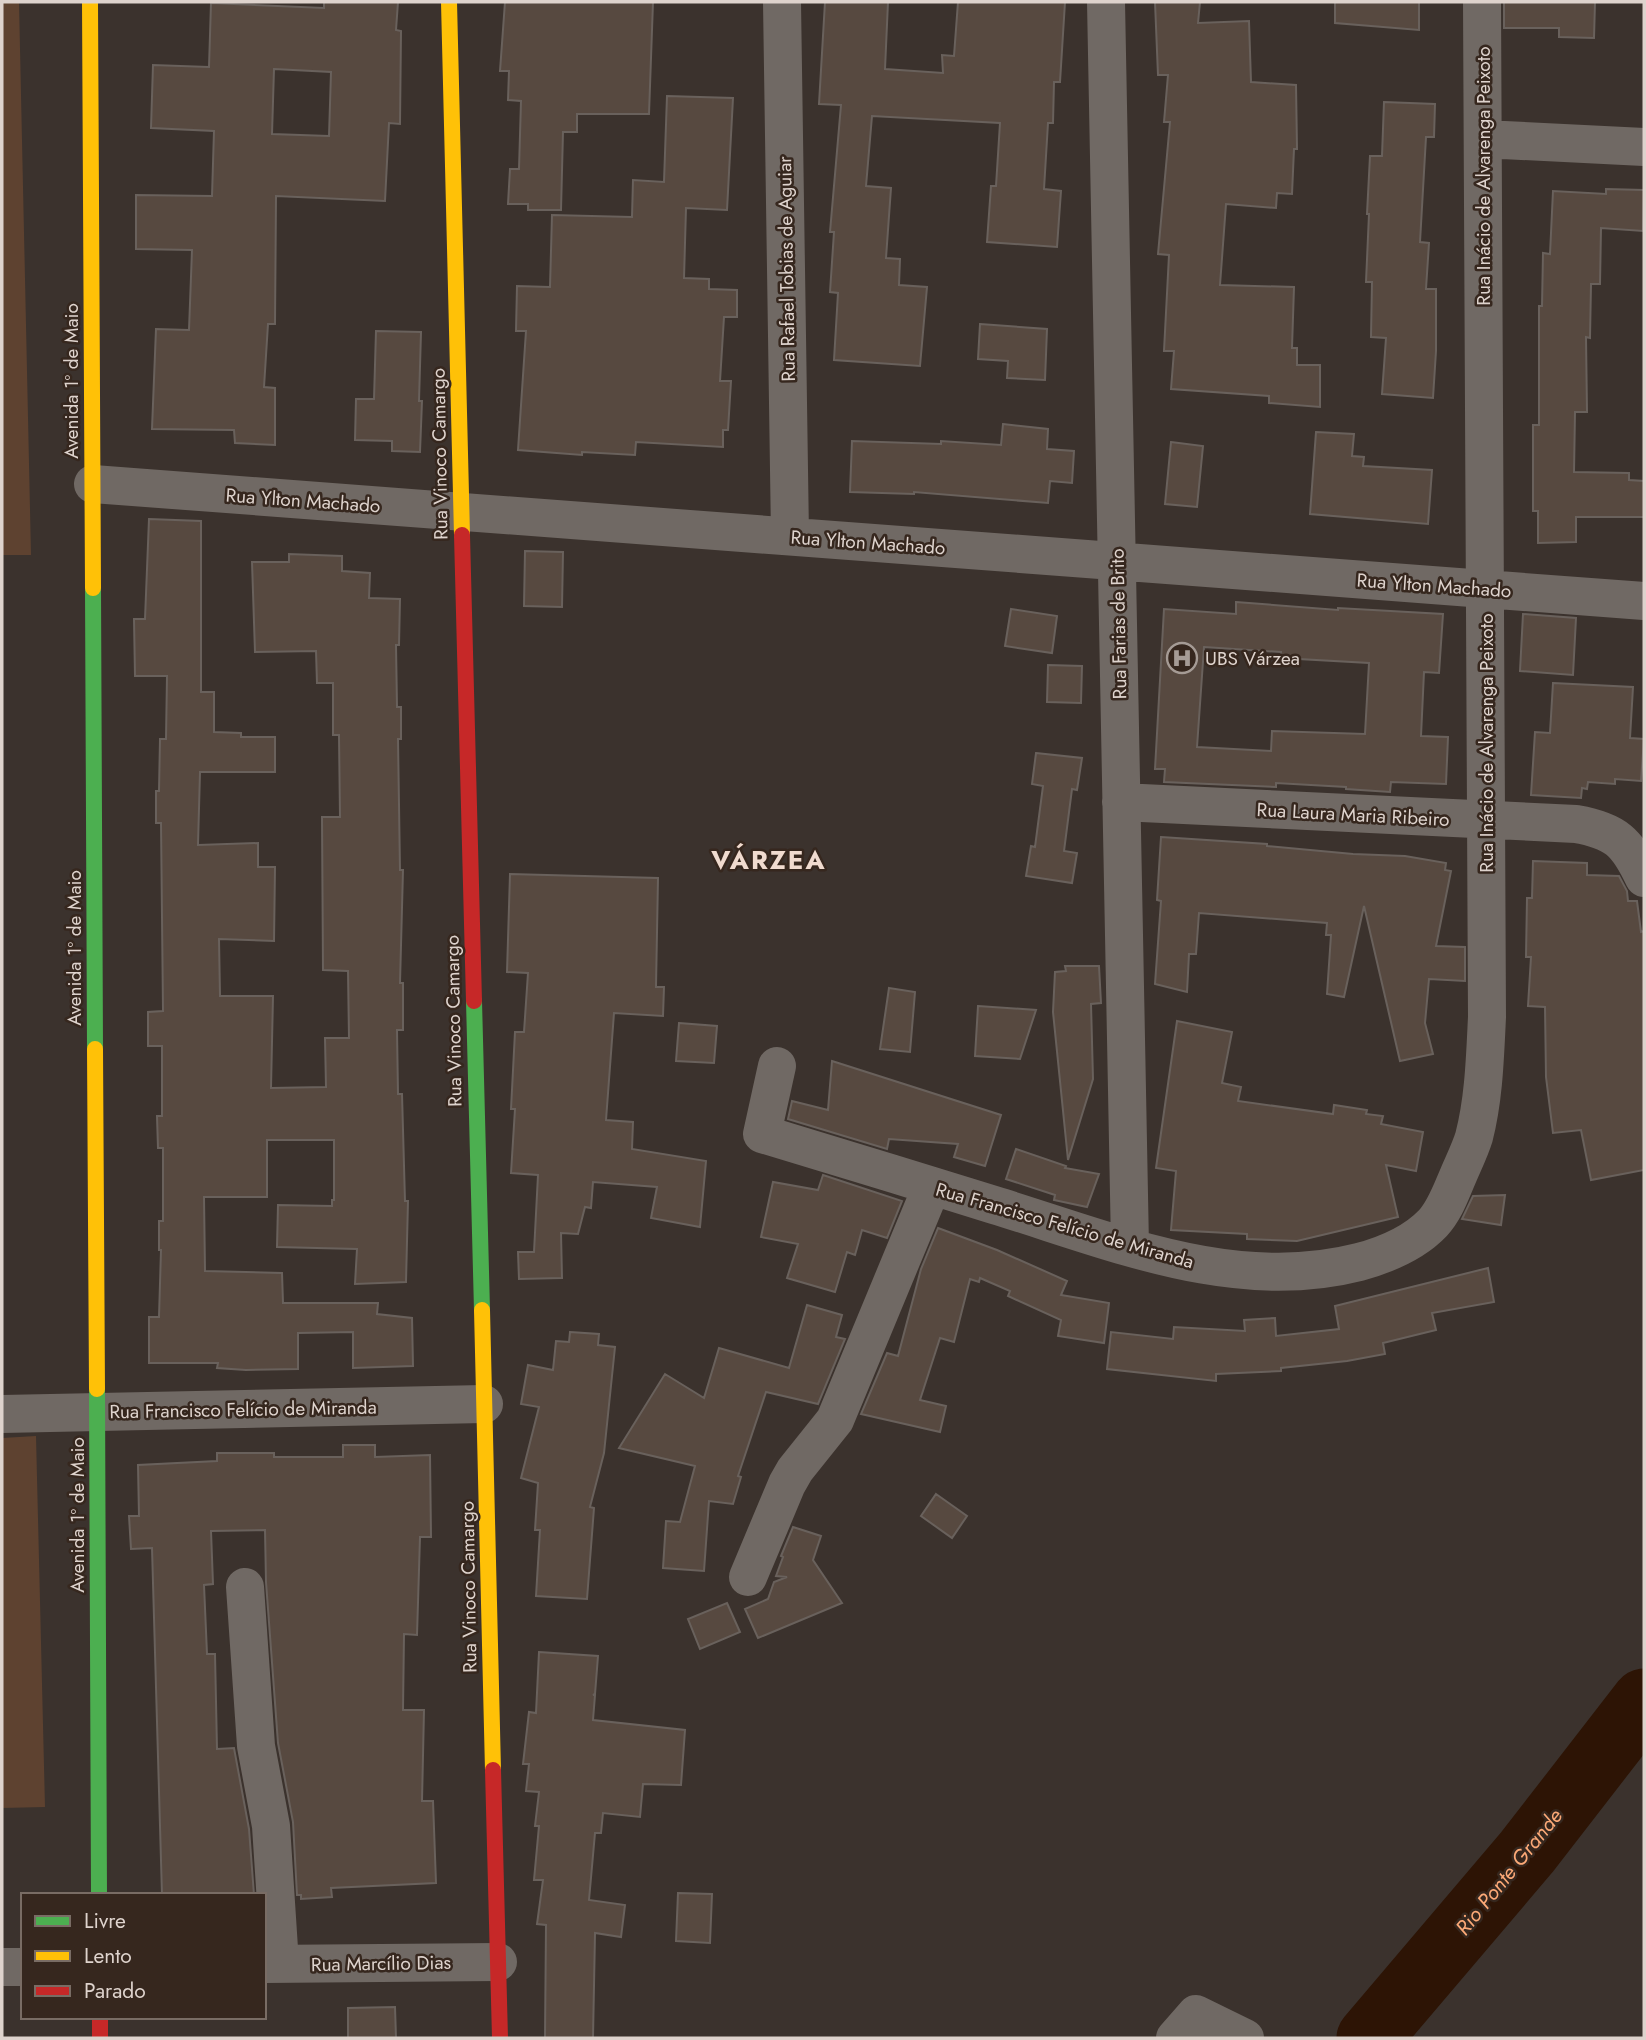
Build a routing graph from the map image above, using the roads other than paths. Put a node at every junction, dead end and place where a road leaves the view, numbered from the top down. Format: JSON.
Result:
{"nodes":[{"id":1,"x":90,"y":2,"type":"edge"},
{"id":2,"x":449,"y":2,"type":"edge"},
{"id":3,"x":782,"y":2,"type":"edge"},
{"id":4,"x":1106,"y":2,"type":"edge"},
{"id":5,"x":1482,"y":2,"type":"edge"},
{"id":6,"x":1483,"y":139,"type":"junction"},
{"id":7,"x":1644,"y":147,"type":"edge"},
{"id":8,"x":93,"y":484,"type":"junction"},
{"id":9,"x":462,"y":511,"type":"junction"},
{"id":10,"x":790,"y":536,"type":"junction"},
{"id":11,"x":1116,"y":561,"type":"junction"},
{"id":12,"x":1485,"y":589,"type":"junction"},
{"id":13,"x":1644,"y":601,"type":"edge"},
{"id":14,"x":1121,"y":802,"type":"junction"},
{"id":15,"x":1486,"y":820,"type":"junction"},
{"id":16,"x":1644,"y":878,"type":"edge"},
{"id":17,"x":776,"y":1066,"type":"dead end"},
{"id":18,"x":932,"y":1186,"type":"junction"},
{"id":19,"x":1433,"y":1223,"type":"joint"},
{"id":20,"x":1130,"y":1247,"type":"junction"},
{"id":21,"x":484,"y":1404,"type":"junction"},
{"id":22,"x":97,"y":1412,"type":"junction"},
{"id":23,"x":2,"y":1414,"type":"edge"},
{"id":24,"x":748,"y":1577,"type":"dead end"},
{"id":25,"x":245,"y":1587,"type":"dead end"},
{"id":26,"x":99,"y":1893,"type":"edge"},
{"id":27,"x":498,"y":1962,"type":"junction"},
{"id":28,"x":272,"y":1964,"type":"edge"},
{"id":29,"x":2,"y":1967,"type":"edge"},
{"id":30,"x":21,"y":1967,"type":"edge"},
{"id":31,"x":100,"y":2019,"type":"edge"},
{"id":32,"x":1185,"y":2026,"type":"edge"},
{"id":33,"x":100,"y":2038,"type":"edge"},
{"id":34,"x":500,"y":2038,"type":"edge"},
{"id":35,"x":1245,"y":2038,"type":"edge"}],
"edges":[{"from":1,"to":8,"type":"street","name":"Avenida 1º de Maio"},
{"from":2,"to":9,"type":"street","name":"Rua Vinoco Camargo"},
{"from":3,"to":10,"type":"street","name":"Rua Rafael Tobias de Aguiar"},
{"from":4,"to":11,"type":"street","name":"Rua Farias de Brito"},
{"from":5,"to":6,"type":"street","name":"Rua Inácio de Alvarenga Peixoto"},
{"from":6,"to":7,"type":"street"},
{"from":6,"to":12,"type":"street","name":"Rua Inácio de Alvarenga Peixoto"},
{"from":8,"to":9,"type":"street","name":"Rua Ylton Machado"},
{"from":8,"to":22,"type":"street","name":"Avenida 1º de Maio"},
{"from":9,"to":10,"type":"street","name":"Rua Ylton Machado"},
{"from":9,"to":21,"type":"street","name":"Rua Vinoco Camargo"},
{"from":10,"to":11,"type":"street","name":"Rua Ylton Machado"},
{"from":11,"to":12,"type":"street","name":"Rua Ylton Machado"},
{"from":11,"to":14,"type":"street","name":"Rua Farias de Brito"},
{"from":12,"to":13,"type":"street","name":"Rua Ylton Machado"},
{"from":12,"to":15,"type":"street","name":"Rua Inácio de Alvarenga Peixoto"},
{"from":14,"to":15,"type":"street","name":"Rua Laura Maria Ribeiro"},
{"from":14,"to":20,"type":"street","name":"Rua Farias de Brito"},
{"from":15,"to":16,"type":"street","name":"Rua Laura Maria Ribeiro"},
{"from":15,"to":19,"type":"street","name":"Rua Inácio de Alvarenga Peixoto"},
{"from":17,"to":18,"type":"street","name":"Rua Francisco Felício de Miranda"},
{"from":18,"to":20,"type":"street","name":"Rua Francisco Felício de Miranda"},
{"from":18,"to":24,"type":"street"},
{"from":19,"to":20,"type":"street","name":"Rua Francisco Felício de Miranda"},
{"from":21,"to":22,"type":"street","name":"Rua Francisco Felício de Miranda"},
{"from":21,"to":27,"type":"street","name":"Rua Vinoco Camargo"},
{"from":22,"to":23,"type":"street","name":"Rua Francisco Felício de Miranda"},
{"from":22,"to":26,"type":"street","name":"Avenida 1º de Maio"},
{"from":25,"to":28,"type":"street"},
{"from":27,"to":28,"type":"street","name":"Rua Marcílio Dias"},
{"from":27,"to":34,"type":"street","name":"Rua Vinoco Camargo"},
{"from":29,"to":30,"type":"street"},
{"from":31,"to":33,"type":"street"},
{"from":32,"to":35,"type":"street"}]}
